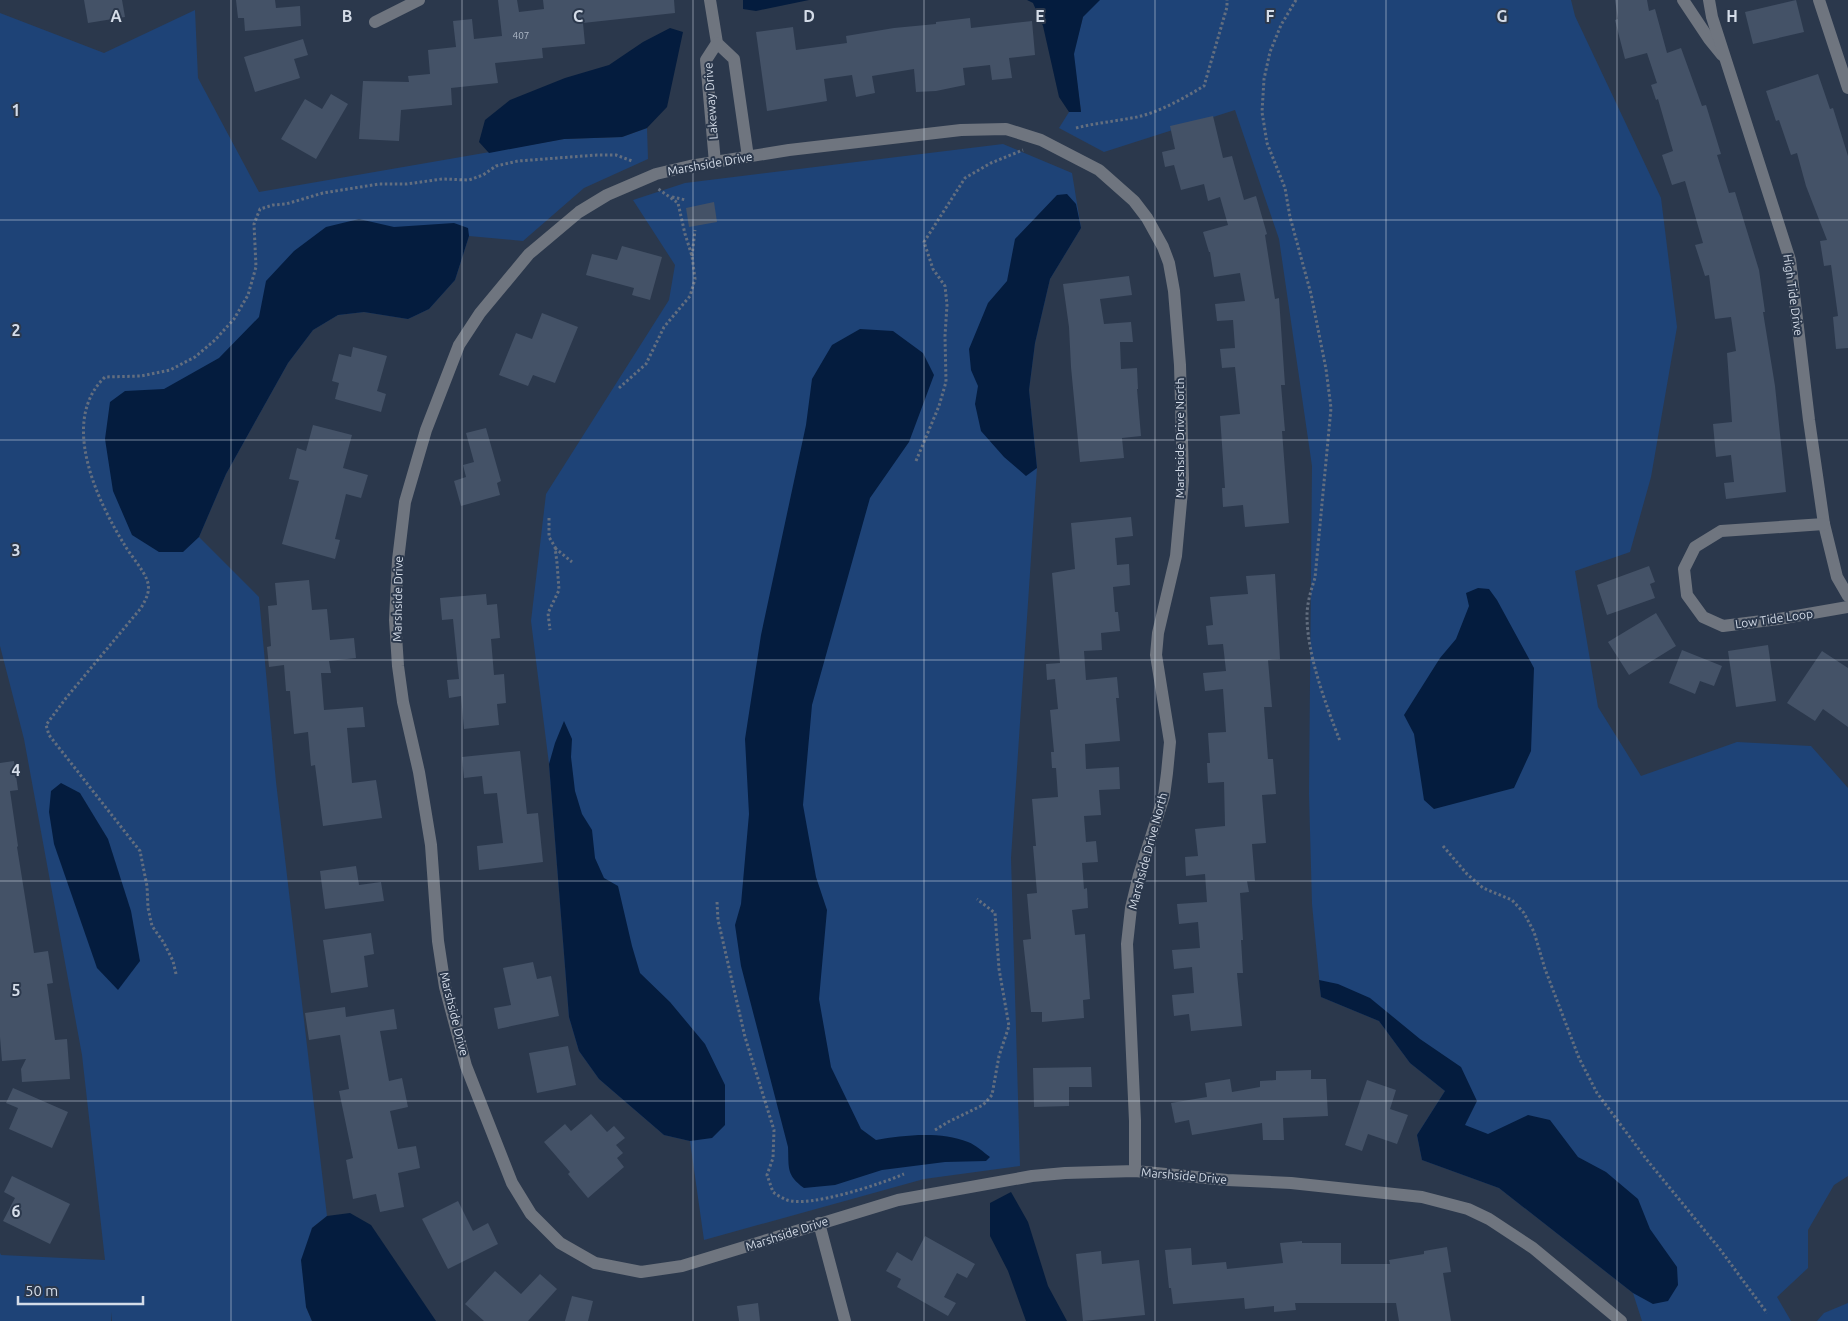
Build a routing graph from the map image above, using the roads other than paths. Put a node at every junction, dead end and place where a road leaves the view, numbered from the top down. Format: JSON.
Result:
{"nodes":[{"id":1,"x":419,"y":0,"type":"edge"},
{"id":2,"x":710,"y":0,"type":"edge"},
{"id":3,"x":1683,"y":0,"type":"edge"},
{"id":4,"x":1709,"y":0,"type":"edge"},
{"id":5,"x":1819,"y":0,"type":"edge"},
{"id":6,"x":375,"y":22,"type":"dead end"},
{"id":7,"x":717,"y":43,"type":"junction"},
{"id":8,"x":1726,"y":59,"type":"junction"},
{"id":9,"x":1848,"y":88,"type":"edge"},
{"id":10,"x":1073,"y":156,"type":"joint"},
{"id":11,"x":748,"y":157,"type":"junction"},
{"id":12,"x":715,"y":163,"type":"junction"},
{"id":13,"x":1824,"y":524,"type":"junction"},
{"id":14,"x":1848,"y":596,"type":"edge"},
{"id":15,"x":1848,"y":608,"type":"edge"},
{"id":16,"x":1135,"y":1171,"type":"junction"},
{"id":17,"x":819,"y":1224,"type":"junction"},
{"id":18,"x":845,"y":1321,"type":"edge"},
{"id":19,"x":1620,"y":1321,"type":"edge"}],
"edges":[{"from":1,"to":6,"type":"street"},
{"from":2,"to":7,"type":"street"},
{"from":3,"to":8,"type":"street"},
{"from":4,"to":8,"type":"street","name":"High Tide Drive"},
{"from":5,"to":9,"type":"street"},
{"from":7,"to":11,"type":"street","name":"Lakeway Drive"},
{"from":7,"to":12,"type":"street","name":"Lakeway Drive"},
{"from":8,"to":13,"type":"street","name":"High Tide Drive"},
{"from":10,"to":11,"type":"street","name":"Marshside Drive"},
{"from":10,"to":16,"type":"street","name":"Marshside Drive North"},
{"from":11,"to":12,"type":"street","name":"Marshside Drive"},
{"from":12,"to":17,"type":"street","name":"Marshside Drive"},
{"from":13,"to":14,"type":"street","name":"High Tide Drive"},
{"from":13,"to":15,"type":"street","name":"Low Tide Loop"},
{"from":16,"to":17,"type":"street","name":"Marshside Drive"},
{"from":16,"to":19,"type":"street","name":"Marshside Drive"},
{"from":17,"to":18,"type":"street"}]}
